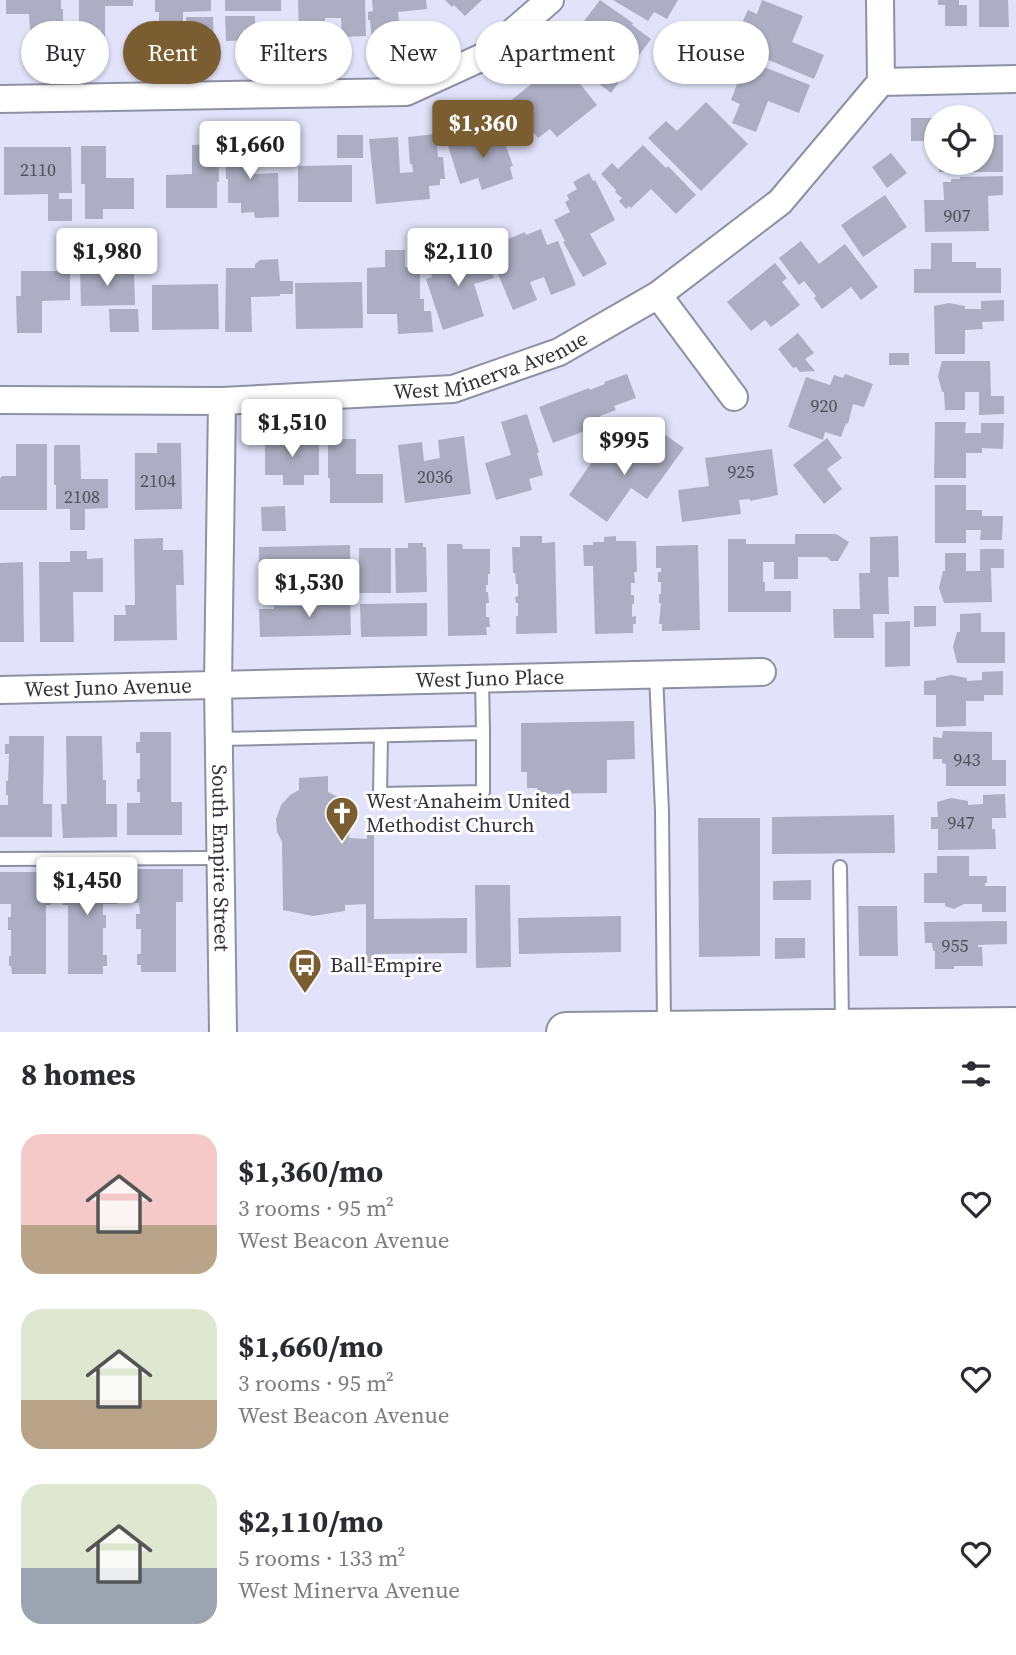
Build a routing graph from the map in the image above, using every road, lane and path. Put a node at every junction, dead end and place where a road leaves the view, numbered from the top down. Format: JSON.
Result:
{"nodes":[{"id":1,"x":550,"y":0,"type":"edge"},
{"id":2,"x":880,"y":0,"type":"edge"},
{"id":3,"x":1016,"y":79,"type":"edge"},
{"id":4,"x":881,"y":82,"type":"junction"},
{"id":5,"x":0,"y":99,"type":"edge"},
{"id":6,"x":658,"y":295,"type":"junction"},
{"id":7,"x":734,"y":397,"type":"dead end"},
{"id":8,"x":0,"y":400,"type":"edge"},
{"id":9,"x":222,"y":401,"type":"junction"},
{"id":10,"x":762,"y":672,"type":"dead end"},
{"id":11,"x":656,"y":674,"type":"junction"},
{"id":12,"x":482,"y":678,"type":"junction"},
{"id":13,"x":218,"y":684,"type":"junction"},
{"id":14,"x":0,"y":690,"type":"edge"},
{"id":15,"x":483,"y":733,"type":"junction"},
{"id":16,"x":382,"y":736,"type":"junction"},
{"id":17,"x":219,"y":739,"type":"junction"},
{"id":18,"x":221,"y":858,"type":"junction"},
{"id":19,"x":0,"y":859,"type":"edge"},
{"id":20,"x":840,"y":867,"type":"dead end"},
{"id":21,"x":1016,"y":1027,"type":"edge"},
{"id":22,"x":842,"y":1029,"type":"junction"},
{"id":23,"x":974,"y":1030,"type":"edge"},
{"id":24,"x":664,"y":1031,"type":"edge"},
{"id":25,"x":706,"y":1031,"type":"edge"},
{"id":26,"x":223,"y":1032,"type":"edge"},
{"id":27,"x":566,"y":1032,"type":"edge"}],
"edges":[{"from":1,"to":5,"type":"street"},
{"from":2,"to":4,"type":"street"},
{"from":3,"to":4,"type":"street"},
{"from":4,"to":6,"type":"street","name":"West Minerva Avenue"},
{"from":6,"to":7,"type":"street"},
{"from":6,"to":9,"type":"street","name":"West Minerva Avenue"},
{"from":8,"to":9,"type":"street","name":"West Minerva Avenue"},
{"from":9,"to":13,"type":"street","name":"South Empire Street"},
{"from":10,"to":11,"type":"street","name":"West Juno Place"},
{"from":11,"to":12,"type":"street","name":"West Juno Place"},
{"from":11,"to":24,"type":"lane"},
{"from":12,"to":13,"type":"street","name":"West Juno Place"},
{"from":12,"to":15,"type":"lane"},
{"from":13,"to":14,"type":"street","name":"West Juno Avenue"},
{"from":13,"to":17,"type":"street","name":"South Empire Street"},
{"from":15,"to":16,"type":"lane"},
{"from":15,"to":16,"type":"lane"},
{"from":16,"to":17,"type":"lane"},
{"from":17,"to":18,"type":"street","name":"South Empire Street"},
{"from":18,"to":19,"type":"lane"},
{"from":18,"to":26,"type":"street","name":"South Empire Street"},
{"from":20,"to":22,"type":"lane"},
{"from":21,"to":23,"type":"main road"},
{"from":22,"to":23,"type":"main road"},
{"from":22,"to":25,"type":"main road"},
{"from":24,"to":25,"type":"main road"},
{"from":24,"to":27,"type":"main road"}]}
